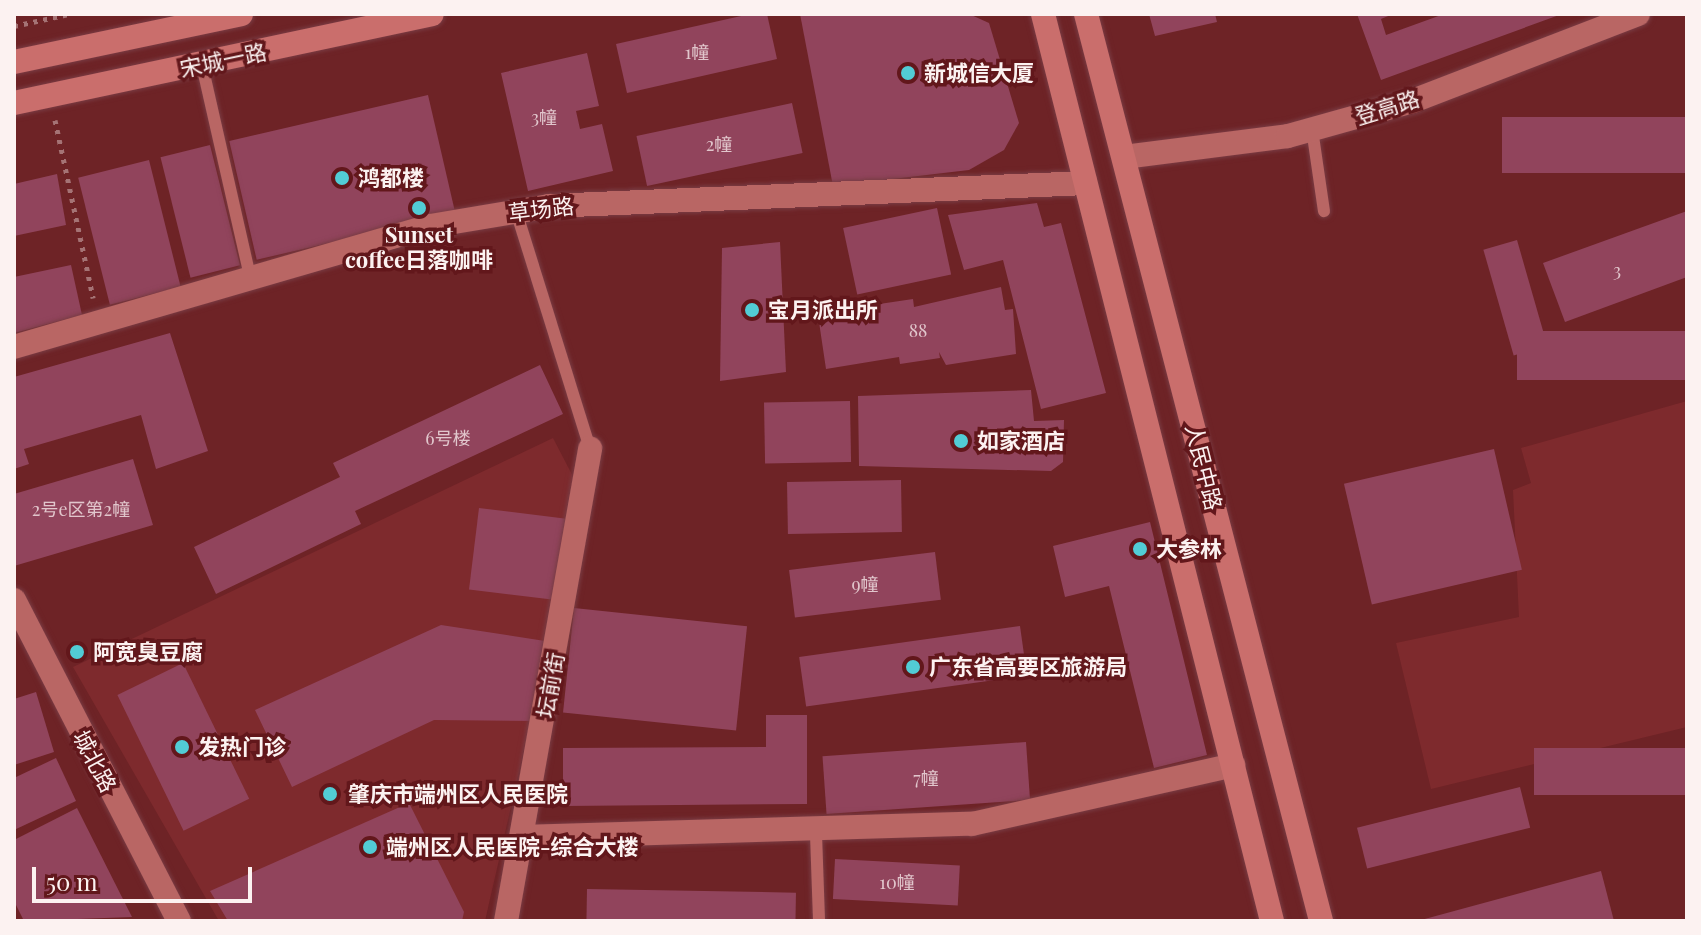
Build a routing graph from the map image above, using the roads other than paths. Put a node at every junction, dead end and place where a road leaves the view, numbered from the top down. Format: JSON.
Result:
{"nodes":[{"id":1,"x":241,"y":14,"type":"edge"},
{"id":2,"x":432,"y":14,"type":"edge"},
{"id":3,"x":1086,"y":14,"type":"edge"},
{"id":4,"x":1097,"y":14,"type":"edge"},
{"id":5,"x":1638,"y":14,"type":"edge"},
{"id":6,"x":1043,"y":16,"type":"edge"},
{"id":7,"x":1093,"y":46,"type":"junction"},
{"id":8,"x":14,"y":62,"type":"edge"},
{"id":9,"x":202,"y":65,"type":"junction"},
{"id":10,"x":14,"y":103,"type":"edge"},
{"id":11,"x":1312,"y":129,"type":"junction"},
{"id":12,"x":1124,"y":157,"type":"junction"},
{"id":13,"x":1086,"y":183,"type":"junction"},
{"id":14,"x":516,"y":211,"type":"junction"},
{"id":15,"x":1324,"y":211,"type":"dead end"},
{"id":16,"x":250,"y":277,"type":"junction"},
{"id":17,"x":14,"y":347,"type":"edge"},
{"id":18,"x":590,"y":448,"type":"joint"},
{"id":19,"x":14,"y":600,"type":"edge"},
{"id":20,"x":1233,"y":765,"type":"junction"},
{"id":21,"x":816,"y":834,"type":"junction"},
{"id":22,"x":524,"y":837,"type":"junction"},
{"id":23,"x":179,"y":921,"type":"edge"},
{"id":24,"x":506,"y":921,"type":"edge"},
{"id":25,"x":819,"y":921,"type":"edge"},
{"id":26,"x":1272,"y":921,"type":"edge"},
{"id":27,"x":1321,"y":921,"type":"edge"}],
"edges":[{"from":1,"to":8,"type":"main road","name":"宋城一路"},
{"from":2,"to":9,"type":"main road","name":"宋城一路"},
{"from":3,"to":7,"type":"main road","name":"人民中路"},
{"from":4,"to":7,"type":"main road"},
{"from":5,"to":11,"type":"street","name":"登高路"},
{"from":6,"to":13,"type":"main road","name":"人民中路"},
{"from":7,"to":12,"type":"main road","name":"人民中路"},
{"from":9,"to":10,"type":"main road","name":"宋城一路"},
{"from":9,"to":16,"type":"lane"},
{"from":11,"to":12,"type":"street","name":"登高路"},
{"from":11,"to":15,"type":"lane"},
{"from":12,"to":27,"type":"main road","name":"人民中路"},
{"from":13,"to":14,"type":"street","name":"草场路"},
{"from":13,"to":20,"type":"main road","name":"人民中路"},
{"from":14,"to":16,"type":"street","name":"草场路"},
{"from":14,"to":18,"type":"lane"},
{"from":16,"to":17,"type":"street","name":"草场路"},
{"from":18,"to":22,"type":"street","name":"坛前街"},
{"from":19,"to":23,"type":"street","name":"城北路"},
{"from":20,"to":21,"type":"street"},
{"from":20,"to":26,"type":"main road","name":"人民中路"},
{"from":21,"to":22,"type":"street"},
{"from":21,"to":25,"type":"lane"},
{"from":22,"to":24,"type":"street","name":"坛前街"}]}
